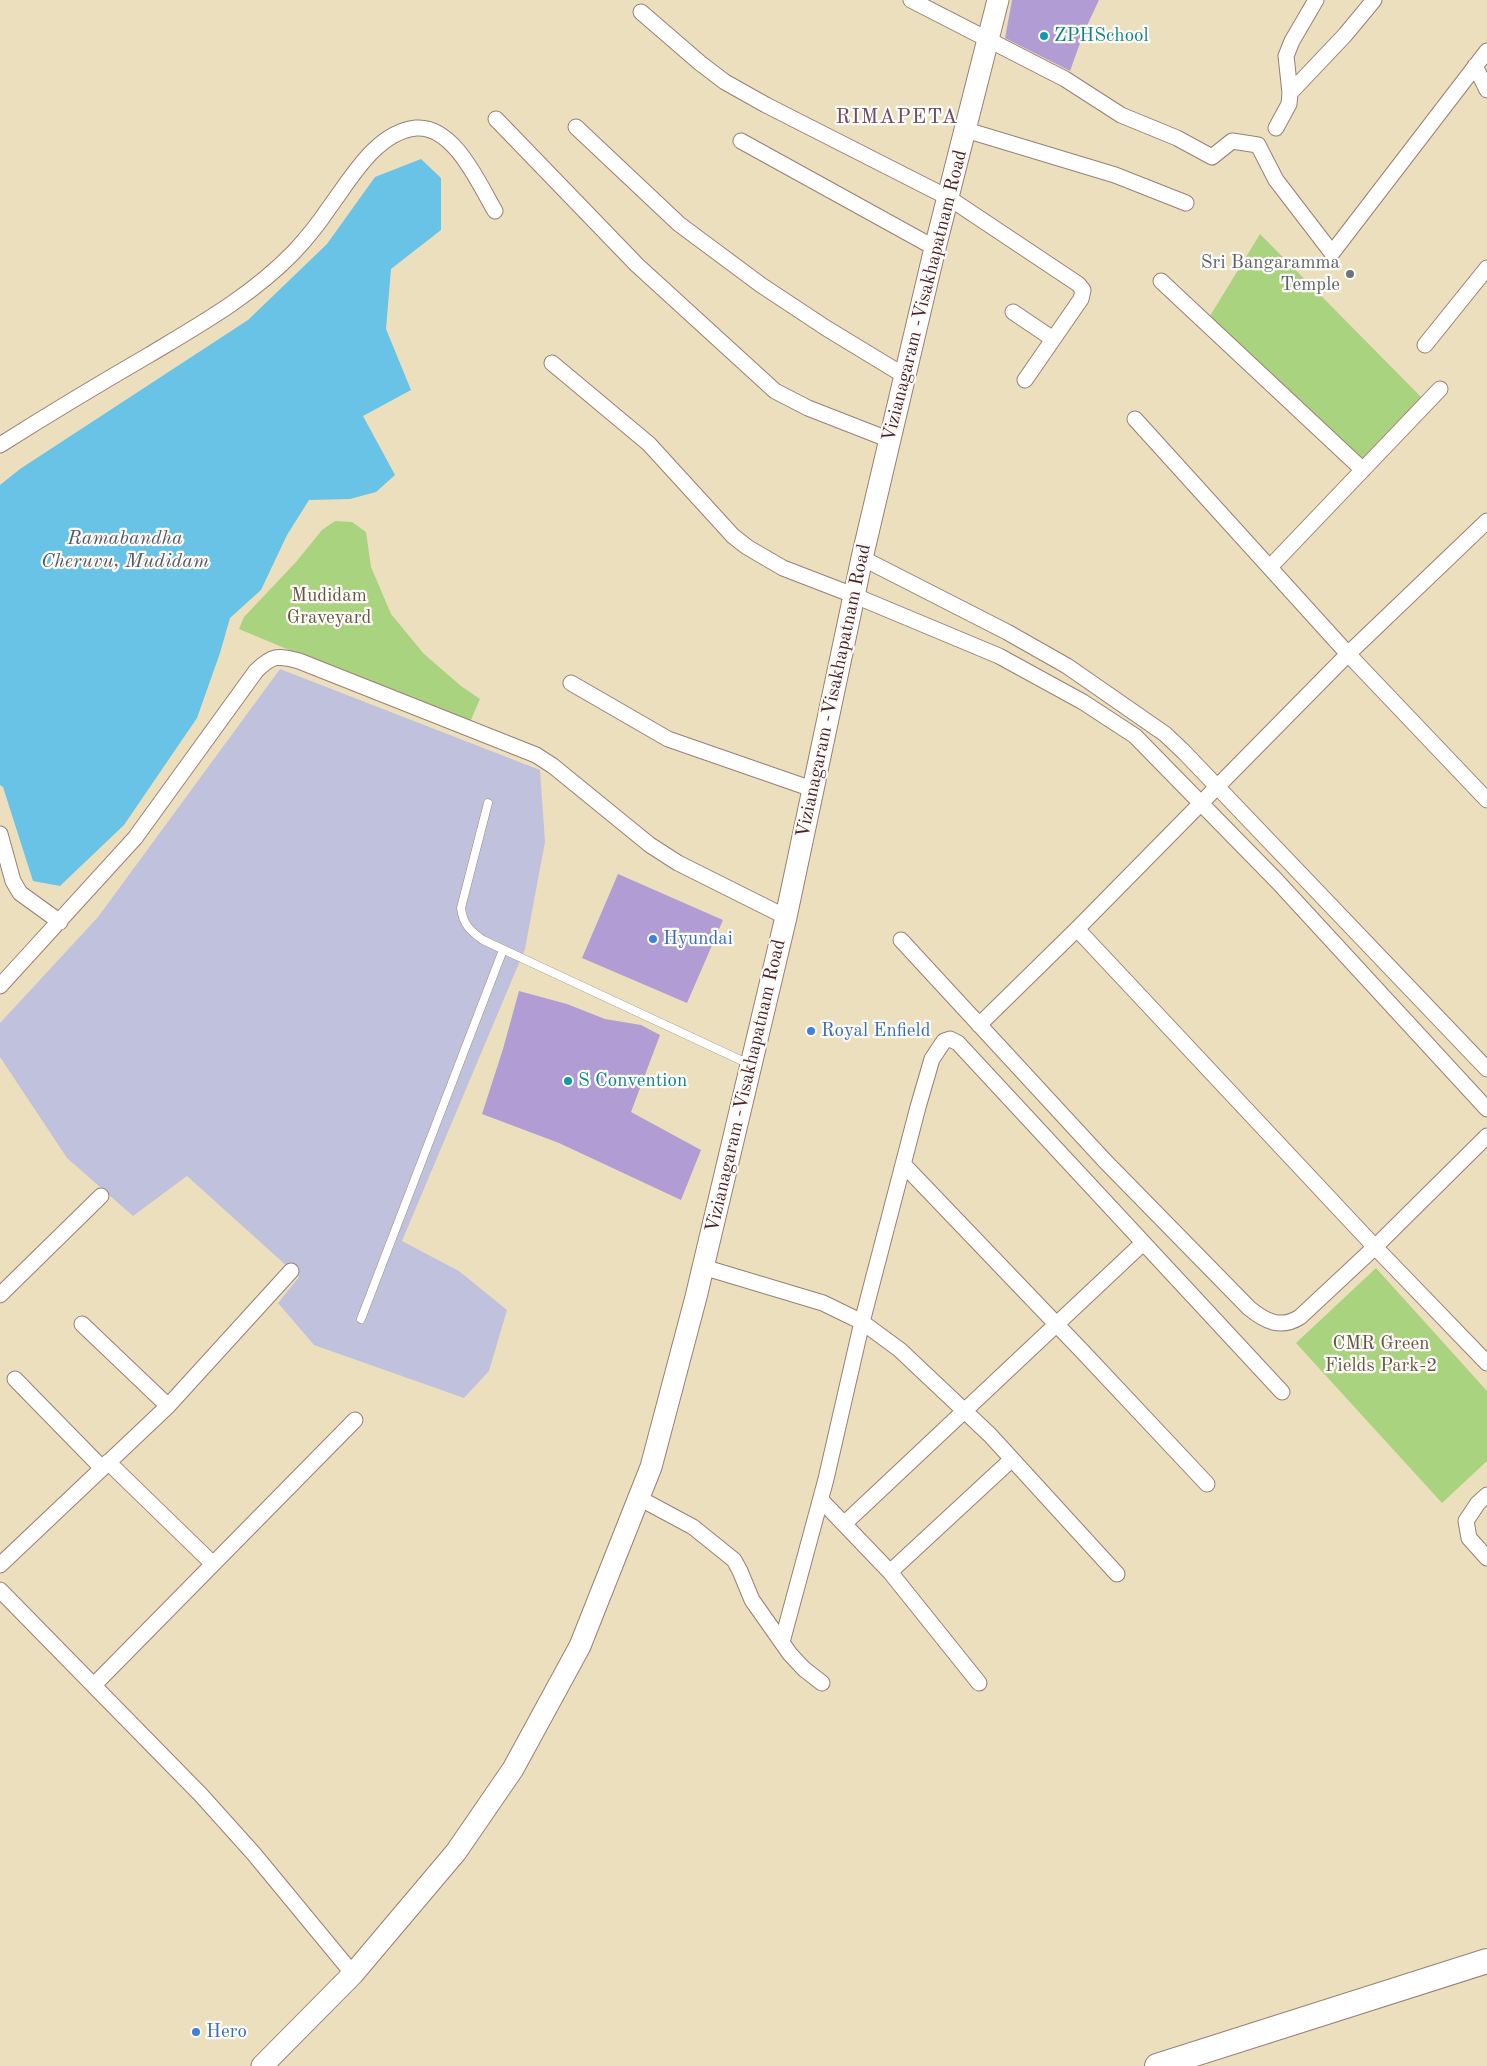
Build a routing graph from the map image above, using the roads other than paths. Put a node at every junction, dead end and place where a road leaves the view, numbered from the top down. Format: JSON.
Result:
{"nodes":[{"id":1,"x":911,"y":0,"type":"edge"},
{"id":2,"x":998,"y":0,"type":"edge"},
{"id":3,"x":1316,"y":0,"type":"edge"},
{"id":4,"x":1374,"y":0,"type":"edge"},
{"id":5,"x":641,"y":12,"type":"dead end"},
{"id":6,"x":988,"y":40,"type":"junction"},
{"id":7,"x":1487,"y":51,"type":"edge"},
{"id":8,"x":1475,"y":66,"type":"junction"},
{"id":9,"x":1487,"y":90,"type":"edge"},
{"id":10,"x":1290,"y":93,"type":"junction"},
{"id":11,"x":496,"y":119,"type":"dead end"},
{"id":12,"x":576,"y":127,"type":"dead end"},
{"id":13,"x":1276,"y":128,"type":"dead end"},
{"id":14,"x":966,"y":130,"type":"junction"},
{"id":15,"x":741,"y":141,"type":"dead end"},
{"id":16,"x":949,"y":198,"type":"junction"},
{"id":17,"x":1186,"y":203,"type":"dead end"},
{"id":18,"x":496,"y":211,"type":"dead end"},
{"id":19,"x":935,"y":248,"type":"junction"},
{"id":20,"x":1487,"y":268,"type":"edge"},
{"id":21,"x":1161,"y":281,"type":"dead end"},
{"id":22,"x":1013,"y":312,"type":"dead end"},
{"id":23,"x":1053,"y":339,"type":"junction"},
{"id":24,"x":1425,"y":345,"type":"dead end"},
{"id":25,"x":552,"y":363,"type":"dead end"},
{"id":26,"x":905,"y":376,"type":"junction"},
{"id":27,"x":1025,"y":380,"type":"dead end"},
{"id":28,"x":1440,"y":390,"type":"dead end"},
{"id":29,"x":1135,"y":419,"type":"dead end"},
{"id":30,"x":890,"y":440,"type":"junction"},
{"id":31,"x":0,"y":445,"type":"edge"},
{"id":32,"x":1363,"y":470,"type":"junction"},
{"id":33,"x":1487,"y":521,"type":"edge"},
{"id":34,"x":862,"y":558,"type":"junction"},
{"id":35,"x":1270,"y":567,"type":"junction"},
{"id":36,"x":853,"y":595,"type":"junction"},
{"id":37,"x":1348,"y":654,"type":"junction"},
{"id":38,"x":571,"y":683,"type":"dead end"},
{"id":39,"x":1217,"y":787,"type":"junction"},
{"id":40,"x":812,"y":789,"type":"junction"},
{"id":41,"x":1487,"y":800,"type":"edge"},
{"id":42,"x":488,"y":802,"type":"dead end"},
{"id":43,"x":1202,"y":804,"type":"junction"},
{"id":44,"x":0,"y":834,"type":"edge"},
{"id":45,"x":786,"y":917,"type":"junction"},
{"id":46,"x":60,"y":922,"type":"junction"},
{"id":47,"x":1077,"y":929,"type":"junction"},
{"id":48,"x":900,"y":940,"type":"dead end"},
{"id":49,"x":504,"y":950,"type":"junction"},
{"id":50,"x":0,"y":986,"type":"edge"},
{"id":51,"x":979,"y":1025,"type":"junction"},
{"id":52,"x":750,"y":1065,"type":"junction"},
{"id":53,"x":1487,"y":1069,"type":"edge"},
{"id":54,"x":1487,"y":1109,"type":"edge"},
{"id":55,"x":1487,"y":1136,"type":"edge"},
{"id":56,"x":903,"y":1164,"type":"junction"},
{"id":57,"x":101,"y":1196,"type":"dead end"},
{"id":58,"x":1143,"y":1242,"type":"junction"},
{"id":59,"x":1376,"y":1247,"type":"junction"},
{"id":60,"x":703,"y":1267,"type":"junction"},
{"id":61,"x":291,"y":1271,"type":"dead end"},
{"id":62,"x":0,"y":1295,"type":"edge"},
{"id":63,"x":362,"y":1319,"type":"dead end"},
{"id":64,"x":862,"y":1322,"type":"junction"},
{"id":65,"x":82,"y":1324,"type":"dead end"},
{"id":66,"x":1057,"y":1324,"type":"junction"},
{"id":67,"x":1487,"y":1363,"type":"edge"},
{"id":68,"x":15,"y":1379,"type":"dead end"},
{"id":69,"x":1282,"y":1392,"type":"dead end"},
{"id":70,"x":168,"y":1406,"type":"junction"},
{"id":71,"x":963,"y":1410,"type":"junction"},
{"id":72,"x":355,"y":1420,"type":"dead end"},
{"id":73,"x":1011,"y":1460,"type":"junction"},
{"id":74,"x":105,"y":1465,"type":"junction"},
{"id":75,"x":1207,"y":1484,"type":"dead end"},
{"id":76,"x":1487,"y":1494,"type":"edge"},
{"id":77,"x":639,"y":1498,"type":"junction"},
{"id":78,"x":821,"y":1500,"type":"junction"},
{"id":79,"x":844,"y":1524,"type":"junction"},
{"id":80,"x":1487,"y":1558,"type":"edge"},
{"id":81,"x":213,"y":1564,"type":"junction"},
{"id":82,"x":0,"y":1565,"type":"edge"},
{"id":83,"x":890,"y":1572,"type":"junction"},
{"id":84,"x":1117,"y":1574,"type":"dead end"},
{"id":85,"x":0,"y":1590,"type":"edge"},
{"id":86,"x":782,"y":1642,"type":"junction"},
{"id":87,"x":822,"y":1683,"type":"dead end"},
{"id":88,"x":979,"y":1683,"type":"dead end"},
{"id":89,"x":94,"y":1685,"type":"junction"},
{"id":90,"x":1487,"y":1961,"type":"edge"},
{"id":91,"x":353,"y":1974,"type":"junction"},
{"id":92,"x":262,"y":2066,"type":"edge"},
{"id":93,"x":1157,"y":2066,"type":"edge"}],
"edges":[{"from":1,"to":6,"type":"street"},
{"from":2,"to":6,"type":"main road","name":"Vizianagaram -Visakhapatnam Road"},
{"from":3,"to":10,"type":"street"},
{"from":4,"to":10,"type":"street"},
{"from":5,"to":16,"type":"street"},
{"from":6,"to":8,"type":"street"},
{"from":6,"to":14,"type":"main road","name":"Vizianagaram -Visakhapatnam Road"},
{"from":7,"to":8,"type":"street"},
{"from":8,"to":9,"type":"street"},
{"from":10,"to":13,"type":"street"},
{"from":11,"to":30,"type":"street"},
{"from":12,"to":26,"type":"street"},
{"from":14,"to":16,"type":"main road","name":"Vizianagaram -Visakhapatnam Road"},
{"from":14,"to":17,"type":"street"},
{"from":15,"to":19,"type":"street"},
{"from":16,"to":19,"type":"main road","name":"Vizianagaram -Visakhapatnam Road"},
{"from":16,"to":23,"type":"street"},
{"from":18,"to":31,"type":"street"},
{"from":19,"to":26,"type":"main road","name":"Vizianagaram -Visakhapatnam Road"},
{"from":20,"to":24,"type":"street"},
{"from":21,"to":32,"type":"street"},
{"from":22,"to":23,"type":"street"},
{"from":23,"to":27,"type":"street"},
{"from":25,"to":36,"type":"street"},
{"from":26,"to":30,"type":"main road","name":"Vizianagaram -Visakhapatnam Road"},
{"from":28,"to":32,"type":"street"},
{"from":29,"to":35,"type":"street"},
{"from":30,"to":34,"type":"main road","name":"Vizianagaram -Visakhapatnam Road"},
{"from":32,"to":35,"type":"street"},
{"from":33,"to":37,"type":"street"},
{"from":34,"to":36,"type":"main road","name":"Vizianagaram -Visakhapatnam Road"},
{"from":34,"to":39,"type":"street"},
{"from":35,"to":37,"type":"street"},
{"from":36,"to":40,"type":"main road","name":"Vizianagaram -Visakhapatnam Road"},
{"from":36,"to":43,"type":"street"},
{"from":37,"to":39,"type":"street"},
{"from":37,"to":41,"type":"street"},
{"from":38,"to":40,"type":"street"},
{"from":39,"to":43,"type":"street"},
{"from":39,"to":53,"type":"street"},
{"from":40,"to":45,"type":"main road","name":"Vizianagaram -Visakhapatnam Road"},
{"from":42,"to":49,"type":"lane"},
{"from":43,"to":47,"type":"street"},
{"from":43,"to":54,"type":"street"},
{"from":44,"to":46,"type":"street"},
{"from":45,"to":46,"type":"street"},
{"from":45,"to":52,"type":"main road","name":"Vizianagaram -Visakhapatnam Road"},
{"from":46,"to":50,"type":"street"},
{"from":47,"to":51,"type":"street"},
{"from":47,"to":59,"type":"street"},
{"from":48,"to":51,"type":"street"},
{"from":49,"to":52,"type":"lane"},
{"from":49,"to":63,"type":"lane"},
{"from":51,"to":59,"type":"street"},
{"from":52,"to":60,"type":"main road","name":"Vizianagaram -Visakhapatnam Road"},
{"from":55,"to":59,"type":"street"},
{"from":56,"to":58,"type":"street"},
{"from":56,"to":64,"type":"street"},
{"from":56,"to":66,"type":"street"},
{"from":57,"to":62,"type":"street"},
{"from":58,"to":66,"type":"street"},
{"from":58,"to":69,"type":"street"},
{"from":59,"to":67,"type":"street"},
{"from":60,"to":64,"type":"street"},
{"from":60,"to":77,"type":"main road","name":"Vizianagaram -Visakhapatnam Road"},
{"from":61,"to":70,"type":"street"},
{"from":64,"to":71,"type":"street"},
{"from":64,"to":78,"type":"street"},
{"from":65,"to":70,"type":"street"},
{"from":66,"to":71,"type":"street"},
{"from":66,"to":75,"type":"street"},
{"from":68,"to":74,"type":"street"},
{"from":70,"to":74,"type":"street"},
{"from":71,"to":73,"type":"street"},
{"from":71,"to":79,"type":"street"},
{"from":72,"to":81,"type":"street"},
{"from":73,"to":83,"type":"street"},
{"from":73,"to":84,"type":"street"},
{"from":74,"to":81,"type":"street"},
{"from":74,"to":82,"type":"street"},
{"from":76,"to":80,"type":"street"},
{"from":77,"to":86,"type":"street"},
{"from":77,"to":91,"type":"main road","name":"Vizianagaram -Visakhapatnam Road"},
{"from":78,"to":79,"type":"street"},
{"from":78,"to":86,"type":"street"},
{"from":79,"to":83,"type":"street"},
{"from":81,"to":89,"type":"street"},
{"from":83,"to":88,"type":"street"},
{"from":85,"to":89,"type":"street"},
{"from":86,"to":87,"type":"street"},
{"from":89,"to":91,"type":"street"},
{"from":90,"to":93,"type":"main road"},
{"from":91,"to":92,"type":"main road","name":"Vizianagaram -Visakhapatnam Road"}]}
